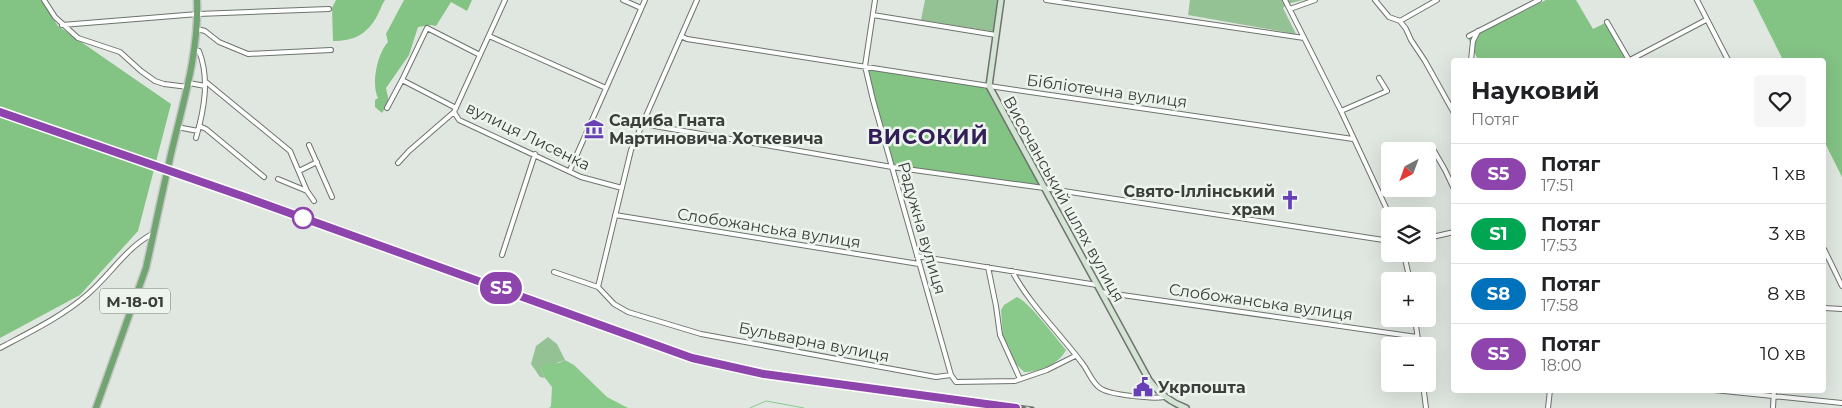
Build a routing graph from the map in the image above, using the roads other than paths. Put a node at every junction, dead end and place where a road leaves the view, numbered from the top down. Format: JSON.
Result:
{"nodes":[{"id":1,"x":44,"y":0,"type":"edge"},
{"id":2,"x":197,"y":0,"type":"edge"},
{"id":3,"x":505,"y":0,"type":"edge"},
{"id":4,"x":623,"y":0,"type":"edge"},
{"id":5,"x":645,"y":0,"type":"edge"},
{"id":6,"x":697,"y":0,"type":"edge"},
{"id":7,"x":875,"y":0,"type":"edge"},
{"id":8,"x":1002,"y":0,"type":"edge"},
{"id":9,"x":1046,"y":0,"type":"edge"},
{"id":10,"x":1285,"y":0,"type":"edge"},
{"id":11,"x":1315,"y":0,"type":"edge"},
{"id":12,"x":1375,"y":0,"type":"edge"},
{"id":13,"x":1437,"y":0,"type":"edge"},
{"id":14,"x":1539,"y":0,"type":"edge"},
{"id":15,"x":1696,"y":0,"type":"edge"},
{"id":16,"x":641,"y":8,"type":"junction"},
{"id":17,"x":329,"y":9,"type":"dead end"},
{"id":18,"x":1290,"y":9,"type":"junction"},
{"id":19,"x":198,"y":14,"type":"junction"},
{"id":20,"x":872,"y":15,"type":"junction"},
{"id":21,"x":1706,"y":20,"type":"junction"},
{"id":22,"x":1400,"y":21,"type":"junction"},
{"id":23,"x":1607,"y":22,"type":"dead end"},
{"id":24,"x":62,"y":25,"type":"junction"},
{"id":25,"x":197,"y":29,"type":"junction"},
{"id":26,"x":1478,"y":31,"type":"junction"},
{"id":27,"x":489,"y":36,"type":"junction"},
{"id":28,"x":681,"y":36,"type":"junction"},
{"id":29,"x":996,"y":36,"type":"junction"},
{"id":30,"x":1469,"y":36,"type":"dead end"},
{"id":31,"x":1304,"y":38,"type":"junction"},
{"id":32,"x":194,"y":50,"type":"junction"},
{"id":33,"x":331,"y":50,"type":"dead end"},
{"id":34,"x":480,"y":55,"type":"junction"},
{"id":35,"x":1471,"y":58,"type":"edge"},
{"id":36,"x":1629,"y":58,"type":"edge"},
{"id":37,"x":1634,"y":58,"type":"edge"},
{"id":38,"x":1727,"y":58,"type":"edge"},
{"id":39,"x":865,"y":66,"type":"junction"},
{"id":40,"x":1379,"y":78,"type":"dead end"},
{"id":41,"x":402,"y":80,"type":"junction"},
{"id":42,"x":206,"y":84,"type":"junction"},
{"id":43,"x":188,"y":85,"type":"junction"},
{"id":44,"x":989,"y":86,"type":"junction"},
{"id":45,"x":606,"y":88,"type":"junction"},
{"id":46,"x":387,"y":108,"type":"dead end"},
{"id":47,"x":456,"y":108,"type":"junction"},
{"id":48,"x":1451,"y":108,"type":"edge"},
{"id":49,"x":1341,"y":111,"type":"junction"},
{"id":50,"x":454,"y":112,"type":"junction"},
{"id":51,"x":642,"y":124,"type":"junction"},
{"id":52,"x":177,"y":128,"type":"junction"},
{"id":53,"x":199,"y":129,"type":"junction"},
{"id":54,"x":196,"y":138,"type":"dead end"},
{"id":55,"x":1353,"y":139,"type":"junction"},
{"id":56,"x":310,"y":145,"type":"dead end"},
{"id":57,"x":535,"y":154,"type":"junction"},
{"id":58,"x":1436,"y":154,"type":"edge"},
{"id":59,"x":317,"y":162,"type":"junction"},
{"id":60,"x":398,"y":163,"type":"dead end"},
{"id":61,"x":892,"y":167,"type":"junction"},
{"id":62,"x":570,"y":170,"type":"junction"},
{"id":63,"x":299,"y":171,"type":"junction"},
{"id":64,"x":264,"y":176,"type":"dead end"},
{"id":65,"x":278,"y":179,"type":"dead end"},
{"id":66,"x":1451,"y":182,"type":"edge"},
{"id":67,"x":622,"y":188,"type":"junction"},
{"id":68,"x":1044,"y":188,"type":"junction"},
{"id":69,"x":307,"y":191,"type":"junction"},
{"id":70,"x":332,"y":197,"type":"dead end"},
{"id":71,"x":314,"y":201,"type":"dead end"},
{"id":72,"x":1386,"y":207,"type":"edge"},
{"id":73,"x":615,"y":215,"type":"junction"},
{"id":74,"x":154,"y":233,"type":"junction"},
{"id":75,"x":1451,"y":233,"type":"edge"},
{"id":76,"x":1436,"y":236,"type":"edge"},
{"id":77,"x":1381,"y":240,"type":"edge"},
{"id":78,"x":1826,"y":253,"type":"edge"},
{"id":79,"x":502,"y":255,"type":"dead end"},
{"id":80,"x":917,"y":256,"type":"junction"},
{"id":81,"x":1826,"y":262,"type":"edge"},
{"id":82,"x":1830,"y":262,"type":"junction"},
{"id":83,"x":919,"y":264,"type":"junction"},
{"id":84,"x":988,"y":268,"type":"junction"},
{"id":85,"x":1012,"y":271,"type":"junction"},
{"id":86,"x":554,"y":272,"type":"dead end"},
{"id":87,"x":1097,"y":285,"type":"junction"},
{"id":88,"x":1842,"y":286,"type":"edge"},
{"id":89,"x":598,"y":287,"type":"junction"},
{"id":90,"x":1101,"y":292,"type":"junction"},
{"id":91,"x":1826,"y":308,"type":"edge"},
{"id":92,"x":1842,"y":309,"type":"edge"},
{"id":93,"x":1416,"y":327,"type":"edge"},
{"id":94,"x":1417,"y":337,"type":"joint"},
{"id":95,"x":0,"y":348,"type":"edge"},
{"id":96,"x":1076,"y":356,"type":"junction"},
{"id":97,"x":951,"y":375,"type":"junction"},
{"id":98,"x":1020,"y":379,"type":"junction"},
{"id":99,"x":1424,"y":392,"type":"edge"},
{"id":100,"x":1550,"y":393,"type":"edge"},
{"id":101,"x":1744,"y":393,"type":"edge"},
{"id":102,"x":1774,"y":396,"type":"junction"},
{"id":103,"x":1164,"y":397,"type":"junction"},
{"id":104,"x":1842,"y":402,"type":"edge"},
{"id":105,"x":96,"y":408,"type":"edge"},
{"id":106,"x":1186,"y":408,"type":"edge"},
{"id":107,"x":1426,"y":408,"type":"edge"},
{"id":108,"x":1548,"y":408,"type":"edge"},
{"id":109,"x":1773,"y":408,"type":"edge"}],
"edges":[{"from":1,"to":24,"type":"street"},
{"from":2,"to":19,"type":"highway","number":"М-18-01"},
{"from":3,"to":27,"type":"street"},
{"from":4,"to":16,"type":"street"},
{"from":5,"to":16,"type":"street"},
{"from":6,"to":28,"type":"street"},
{"from":7,"to":20,"type":"street","name":"Радужна вулиця"},
{"from":8,"to":29,"type":"street","name":"Височанський шлях вулиця"},
{"from":9,"to":31,"type":"street"},
{"from":10,"to":18,"type":"street"},
{"from":11,"to":18,"type":"street"},
{"from":12,"to":22,"type":"street"},
{"from":13,"to":22,"type":"street"},
{"from":14,"to":26,"type":"street"},
{"from":15,"to":21,"type":"street"},
{"from":16,"to":45,"type":"street"},
{"from":17,"to":19,"type":"street"},
{"from":18,"to":31,"type":"street"},
{"from":19,"to":24,"type":"street"},
{"from":19,"to":25,"type":"highway","number":"М-18-01"},
{"from":20,"to":29,"type":"street"},
{"from":20,"to":39,"type":"street","name":"Радужна вулиця"},
{"from":21,"to":37,"type":"street"},
{"from":21,"to":38,"type":"street"},
{"from":22,"to":48,"type":"street"},
{"from":23,"to":36,"type":"street"},
{"from":24,"to":43,"type":"street"},
{"from":25,"to":32,"type":"highway","number":"М-18-01"},
{"from":25,"to":33,"type":"street"},
{"from":26,"to":30,"type":"street"},
{"from":26,"to":35,"type":"street"},
{"from":27,"to":34,"type":"street"},
{"from":27,"to":45,"type":"street"},
{"from":28,"to":39,"type":"street","name":"Бібліотечна вулиця"},
{"from":28,"to":51,"type":"street"},
{"from":29,"to":44,"type":"street","name":"Височанський шлях вулиця"},
{"from":31,"to":49,"type":"street"},
{"from":32,"to":42,"type":"street"},
{"from":32,"to":43,"type":"highway","number":"М-18-01"},
{"from":34,"to":41,"type":"street"},
{"from":34,"to":47,"type":"street"},
{"from":39,"to":44,"type":"street","name":"Бібліотечна вулиця"},
{"from":39,"to":61,"type":"street","name":"Радужна вулиця"},
{"from":40,"to":49,"type":"street"},
{"from":41,"to":46,"type":"street"},
{"from":41,"to":47,"type":"street"},
{"from":42,"to":43,"type":"street"},
{"from":42,"to":53,"type":"street"},
{"from":42,"to":63,"type":"street"},
{"from":43,"to":52,"type":"highway","number":"М-18-01"},
{"from":44,"to":55,"type":"street","name":"Бібліотечна вулиця"},
{"from":44,"to":68,"type":"street","name":"Височанський шлях вулиця"},
{"from":45,"to":62,"type":"street"},
{"from":47,"to":50,"type":"street"},
{"from":49,"to":55,"type":"street"},
{"from":50,"to":57,"type":"street","name":"вулиця Лисенка"},
{"from":50,"to":60,"type":"street"},
{"from":51,"to":61,"type":"street"},
{"from":51,"to":67,"type":"street"},
{"from":52,"to":53,"type":"street"},
{"from":52,"to":74,"type":"highway","number":"М-18-01","bridge":true},
{"from":53,"to":54,"type":"street"},
{"from":53,"to":64,"type":"street"},
{"from":55,"to":72,"type":"street"},
{"from":56,"to":59,"type":"street"},
{"from":57,"to":62,"type":"street","name":"вулиця Лисенка"},
{"from":57,"to":79,"type":"street"},
{"from":58,"to":66,"type":"street"},
{"from":59,"to":63,"type":"street"},
{"from":59,"to":70,"type":"street"},
{"from":61,"to":68,"type":"street"},
{"from":61,"to":80,"type":"street","name":"Радужна вулиця"},
{"from":62,"to":67,"type":"street","name":"вулиця Лисенка"},
{"from":63,"to":69,"type":"street"},
{"from":65,"to":69,"type":"street"},
{"from":67,"to":73,"type":"street"},
{"from":68,"to":77,"type":"street"},
{"from":68,"to":87,"type":"street","name":"Височанський шлях вулиця"},
{"from":69,"to":71,"type":"street"},
{"from":73,"to":83,"type":"street","name":"Слобожанська вулиця"},
{"from":73,"to":89,"type":"street"},
{"from":74,"to":95,"type":"street"},
{"from":74,"to":105,"type":"highway","number":"М-18-01"},
{"from":75,"to":76,"type":"street"},
{"from":78,"to":82,"type":"street"},
{"from":80,"to":83,"type":"street","name":"Радужна вулиця"},
{"from":80,"to":84,"type":"street"},
{"from":81,"to":82,"type":"street"},
{"from":82,"to":88,"type":"street"},
{"from":83,"to":97,"type":"street","name":"Радужна вулиця"},
{"from":84,"to":85,"type":"street"},
{"from":84,"to":98,"type":"street"},
{"from":85,"to":87,"type":"street"},
{"from":85,"to":96,"type":"street"},
{"from":86,"to":89,"type":"street","name":"Бульварна вулиця"},
{"from":87,"to":90,"type":"street","name":"Височанський шлях вулиця"},
{"from":89,"to":97,"type":"street","name":"Бульварна вулиця"},
{"from":90,"to":94,"type":"street","name":"Слобожанська вулиця"},
{"from":90,"to":103,"type":"street","name":"Височанський шлях вулиця"},
{"from":91,"to":92,"type":"street"},
{"from":93,"to":94,"type":"street"},
{"from":96,"to":98,"type":"street","name":"Бульварна вулиця"},
{"from":96,"to":103,"type":"street"},
{"from":97,"to":98,"type":"street","name":"Бульварна вулиця"},
{"from":99,"to":107,"type":"street"},
{"from":100,"to":108,"type":"street"},
{"from":101,"to":102,"type":"street"},
{"from":102,"to":104,"type":"street"},
{"from":102,"to":109,"type":"street"},
{"from":103,"to":106,"type":"street"}]}
